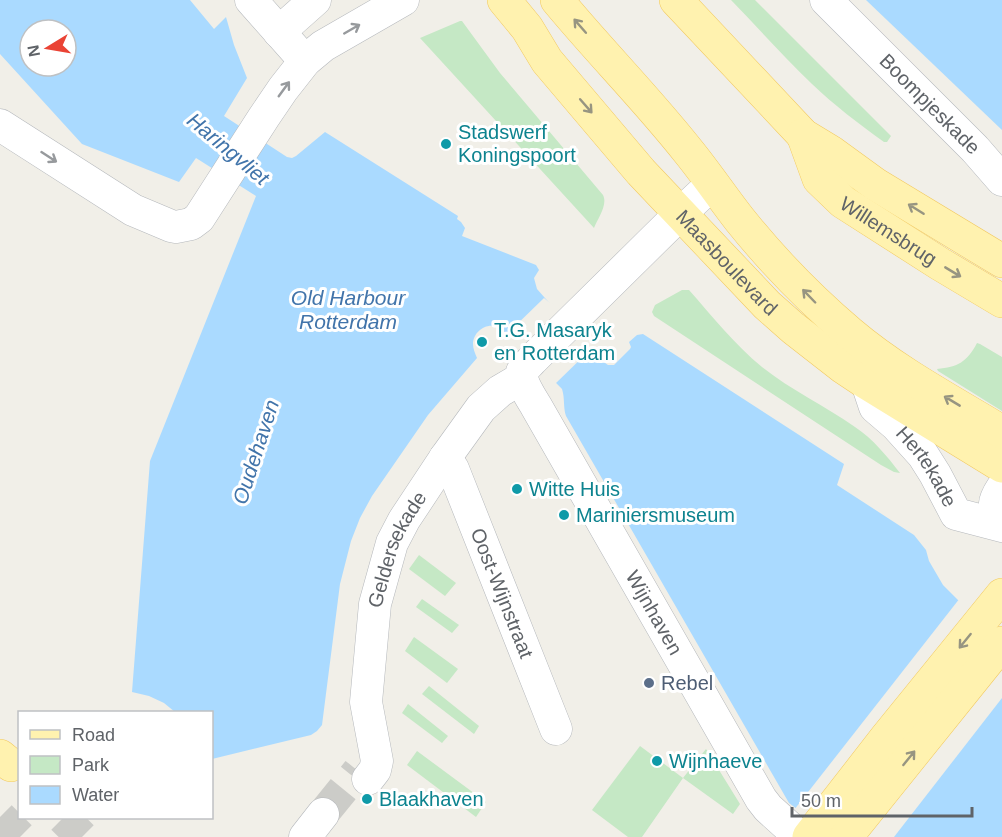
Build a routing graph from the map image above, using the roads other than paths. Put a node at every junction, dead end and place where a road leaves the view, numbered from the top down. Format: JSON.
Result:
{"nodes":[{"id":1,"x":251,"y":0,"type":"edge"},
{"id":2,"x":315,"y":0,"type":"edge"},
{"id":3,"x":402,"y":0,"type":"edge"},
{"id":4,"x":504,"y":0,"type":"edge"},
{"id":5,"x":557,"y":0,"type":"edge"},
{"id":6,"x":676,"y":0,"type":"edge"},
{"id":7,"x":826,"y":0,"type":"edge"},
{"id":8,"x":279,"y":32,"type":"junction"},
{"id":9,"x":305,"y":62,"type":"junction"},
{"id":10,"x":0,"y":125,"type":"edge"},
{"id":11,"x":803,"y":135,"type":"junction"},
{"id":12,"x":1002,"y":180,"type":"edge"},
{"id":13,"x":712,"y":184,"type":"junction"},
{"id":14,"x":681,"y":213,"type":"junction"},
{"id":15,"x":1002,"y":261,"type":"edge"},
{"id":16,"x":1002,"y":301,"type":"edge"},
{"id":17,"x":527,"y":369,"type":"junction"},
{"id":18,"x":867,"y":383,"type":"junction"},
{"id":19,"x":1002,"y":432,"type":"edge"},
{"id":20,"x":445,"y":458,"type":"junction"},
{"id":21,"x":1002,"y":466,"type":"edge"},
{"id":22,"x":1002,"y":488,"type":"edge"},
{"id":23,"x":1002,"y":519,"type":"edge"},
{"id":24,"x":1002,"y":526,"type":"edge"},
{"id":25,"x":1002,"y":595,"type":"edge"},
{"id":26,"x":1002,"y":643,"type":"edge"},
{"id":27,"x":556,"y":729,"type":"dead end"},
{"id":28,"x":367,"y":767,"type":"tunnel mouth"},
{"id":29,"x":800,"y":837,"type":"edge"},
{"id":30,"x":809,"y":837,"type":"edge"},
{"id":31,"x":846,"y":837,"type":"edge"}],
"edges":[{"from":1,"to":8,"type":"street"},
{"from":2,"to":8,"type":"street"},
{"from":9,"to":3,"type":"street","one_way":true},
{"from":4,"to":14,"type":"main road","name":"Maasboulevard","one_way":true},
{"from":13,"to":5,"type":"main road","name":"Maasboulevard","one_way":true},
{"from":6,"to":11,"type":"main road","name":"Willemsbrug"},
{"from":7,"to":12,"type":"street","name":"Boompjeskade"},
{"from":8,"to":9,"type":"street"},
{"from":10,"to":9,"type":"street","one_way":true},
{"from":15,"to":11,"type":"main road","name":"Willemsbrug","one_way":true},
{"from":11,"to":16,"type":"main road","name":"Willemsbrug","one_way":true},
{"from":13,"to":14,"type":"street"},
{"from":19,"to":13,"type":"main road","name":"Maasboulevard","one_way":true},
{"from":14,"to":17,"type":"street","name":"Geldersekade"},
{"from":14,"to":18,"type":"main road","name":"Maasboulevard"},
{"from":17,"to":20,"type":"street","name":"Geldersekade"},
{"from":17,"to":29,"type":"street","name":"Wijnhaven"},
{"from":18,"to":21,"type":"main road","name":"Maasboulevard"},
{"from":18,"to":24,"type":"street","name":"Hertekade"},
{"from":20,"to":27,"type":"street","name":"Oost-Wijnstraat"},
{"from":20,"to":28,"type":"street","name":"Geldersekade"},
{"from":22,"to":23,"type":"street"},
{"from":25,"to":30,"type":"main road","one_way":true},
{"from":31,"to":26,"type":"main road","one_way":true}]}
